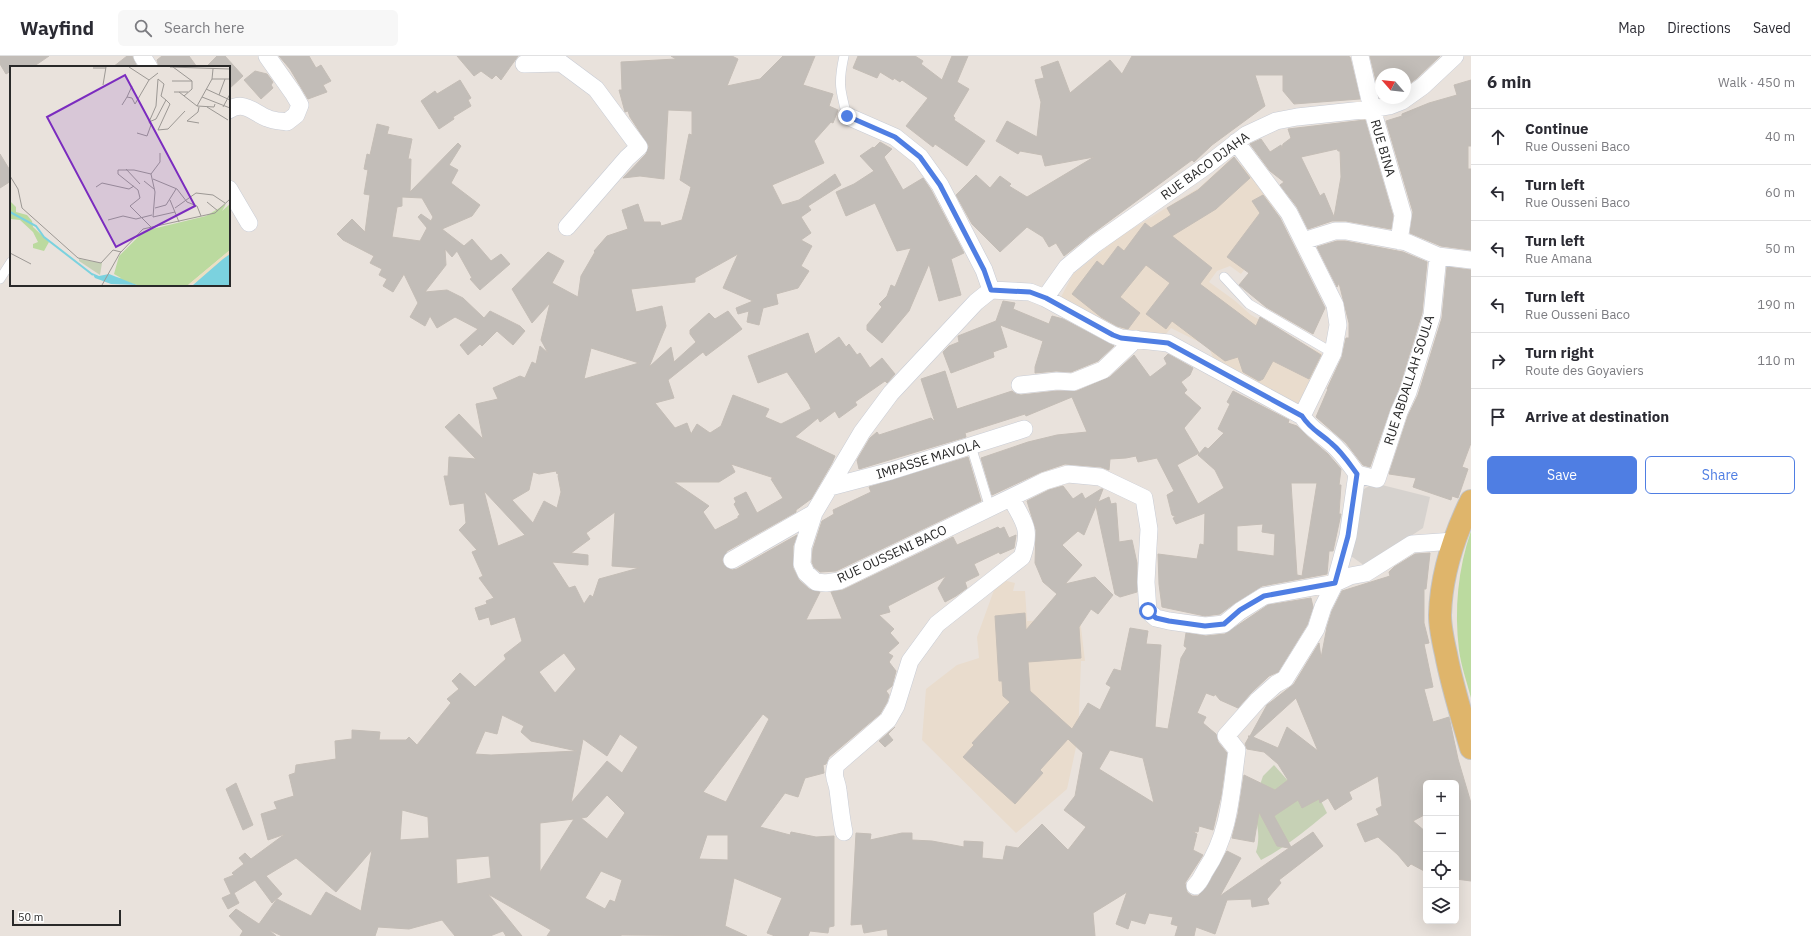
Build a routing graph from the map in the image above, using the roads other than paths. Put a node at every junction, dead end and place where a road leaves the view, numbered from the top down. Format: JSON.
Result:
{"nodes":[{"id":1,"x":142,"y":56,"type":"edge"},
{"id":2,"x":267,"y":56,"type":"edge"},
{"id":3,"x":844,"y":56,"type":"edge"},
{"id":4,"x":1360,"y":56,"type":"edge"},
{"id":5,"x":1455,"y":56,"type":"edge"},
{"id":6,"x":525,"y":59,"type":"edge"},
{"id":7,"x":148,"y":66,"type":"edge"},
{"id":8,"x":230,"y":109,"type":"edge"},
{"id":9,"x":1372,"y":109,"type":"junction"},
{"id":10,"x":847,"y":116,"type":"joint"},
{"id":11,"x":1236,"y":142,"type":"junction"},
{"id":12,"x":230,"y":191,"type":"edge"},
{"id":13,"x":250,"y":223,"type":"dead end"},
{"id":14,"x":567,"y":227,"type":"dead end"},
{"id":15,"x":1399,"y":240,"type":"junction"},
{"id":16,"x":1303,"y":241,"type":"junction"},
{"id":17,"x":1438,"y":256,"type":"junction"},
{"id":18,"x":1471,"y":260,"type":"edge"},
{"id":19,"x":10,"y":264,"type":"edge"},
{"id":20,"x":1224,"y":277,"type":"dead end"},
{"id":21,"x":0,"y":279,"type":"edge"},
{"id":22,"x":991,"y":290,"type":"junction"},
{"id":23,"x":1046,"y":298,"type":"junction"},
{"id":24,"x":1136,"y":338,"type":"junction"},
{"id":25,"x":1333,"y":353,"type":"junction"},
{"id":26,"x":1020,"y":385,"type":"dead end"},
{"id":27,"x":1302,"y":416,"type":"junction"},
{"id":28,"x":1024,"y":429,"type":"dead end"},
{"id":29,"x":971,"y":446,"type":"junction"},
{"id":30,"x":1357,"y":474,"type":"junction"},
{"id":31,"x":830,"y":487,"type":"junction"},
{"id":32,"x":1011,"y":498,"type":"junction"},
{"id":33,"x":1471,"y":501,"type":"edge"},
{"id":34,"x":990,"y":508,"type":"junction"},
{"id":35,"x":814,"y":513,"type":"junction"},
{"id":36,"x":1454,"y":541,"type":"junction"},
{"id":37,"x":732,"y":560,"type":"dead end"},
{"id":38,"x":1335,"y":583,"type":"junction"},
{"id":39,"x":1471,"y":748,"type":"edge"},
{"id":40,"x":844,"y":832,"type":"dead end"},
{"id":41,"x":1195,"y":886,"type":"dead end"}],
"edges":[{"from":1,"to":7,"type":"street"},
{"from":2,"to":8,"type":"street"},
{"from":3,"to":10,"type":"lane"},
{"from":4,"to":9,"type":"street","name":"RUE BINA"},
{"from":5,"to":9,"type":"street","name":"RUE BACO DJAHA"},
{"from":6,"to":14,"type":"street"},
{"from":9,"to":11,"type":"street","name":"RUE BACO DJAHA"},
{"from":9,"to":15,"type":"street","name":"RUE BINA"},
{"from":10,"to":22,"type":"street"},
{"from":11,"to":16,"type":"street"},
{"from":11,"to":23,"type":"street","name":"RUE BACO DJAHA"},
{"from":12,"to":13,"type":"street"},
{"from":15,"to":16,"type":"street"},
{"from":15,"to":17,"type":"street"},
{"from":16,"to":25,"type":"street"},
{"from":17,"to":18,"type":"street"},
{"from":17,"to":30,"type":"street","name":"RUE ABDALLAH SOULA"},
{"from":19,"to":21,"type":"lane"},
{"from":20,"to":25,"type":"lane"},
{"from":22,"to":23,"type":"street"},
{"from":22,"to":31,"type":"street","name":"RUE OUSSENI BACO"},
{"from":23,"to":24,"type":"street"},
{"from":24,"to":26,"type":"street"},
{"from":24,"to":27,"type":"street"},
{"from":25,"to":27,"type":"street"},
{"from":27,"to":30,"type":"street"},
{"from":28,"to":29,"type":"street","name":"IMPASSE MAVOLA"},
{"from":29,"to":31,"type":"street","name":"IMPASSE MAVOLA"},
{"from":29,"to":34,"type":"lane"},
{"from":30,"to":38,"type":"street"},
{"from":31,"to":35,"type":"street","name":"RUE OUSSENI BACO"},
{"from":32,"to":34,"type":"street","name":"RUE OUSSENI BACO"},
{"from":32,"to":38,"type":"street","name":"RUE OUSSENI BACO"},
{"from":32,"to":40,"type":"street"},
{"from":33,"to":36,"type":"main road"},
{"from":34,"to":35,"type":"street","name":"RUE OUSSENI BACO"},
{"from":35,"to":37,"type":"street"},
{"from":36,"to":38,"type":"street","name":"RUE OUSSENI BACO"},
{"from":36,"to":39,"type":"main road"},
{"from":38,"to":41,"type":"street"}]}
